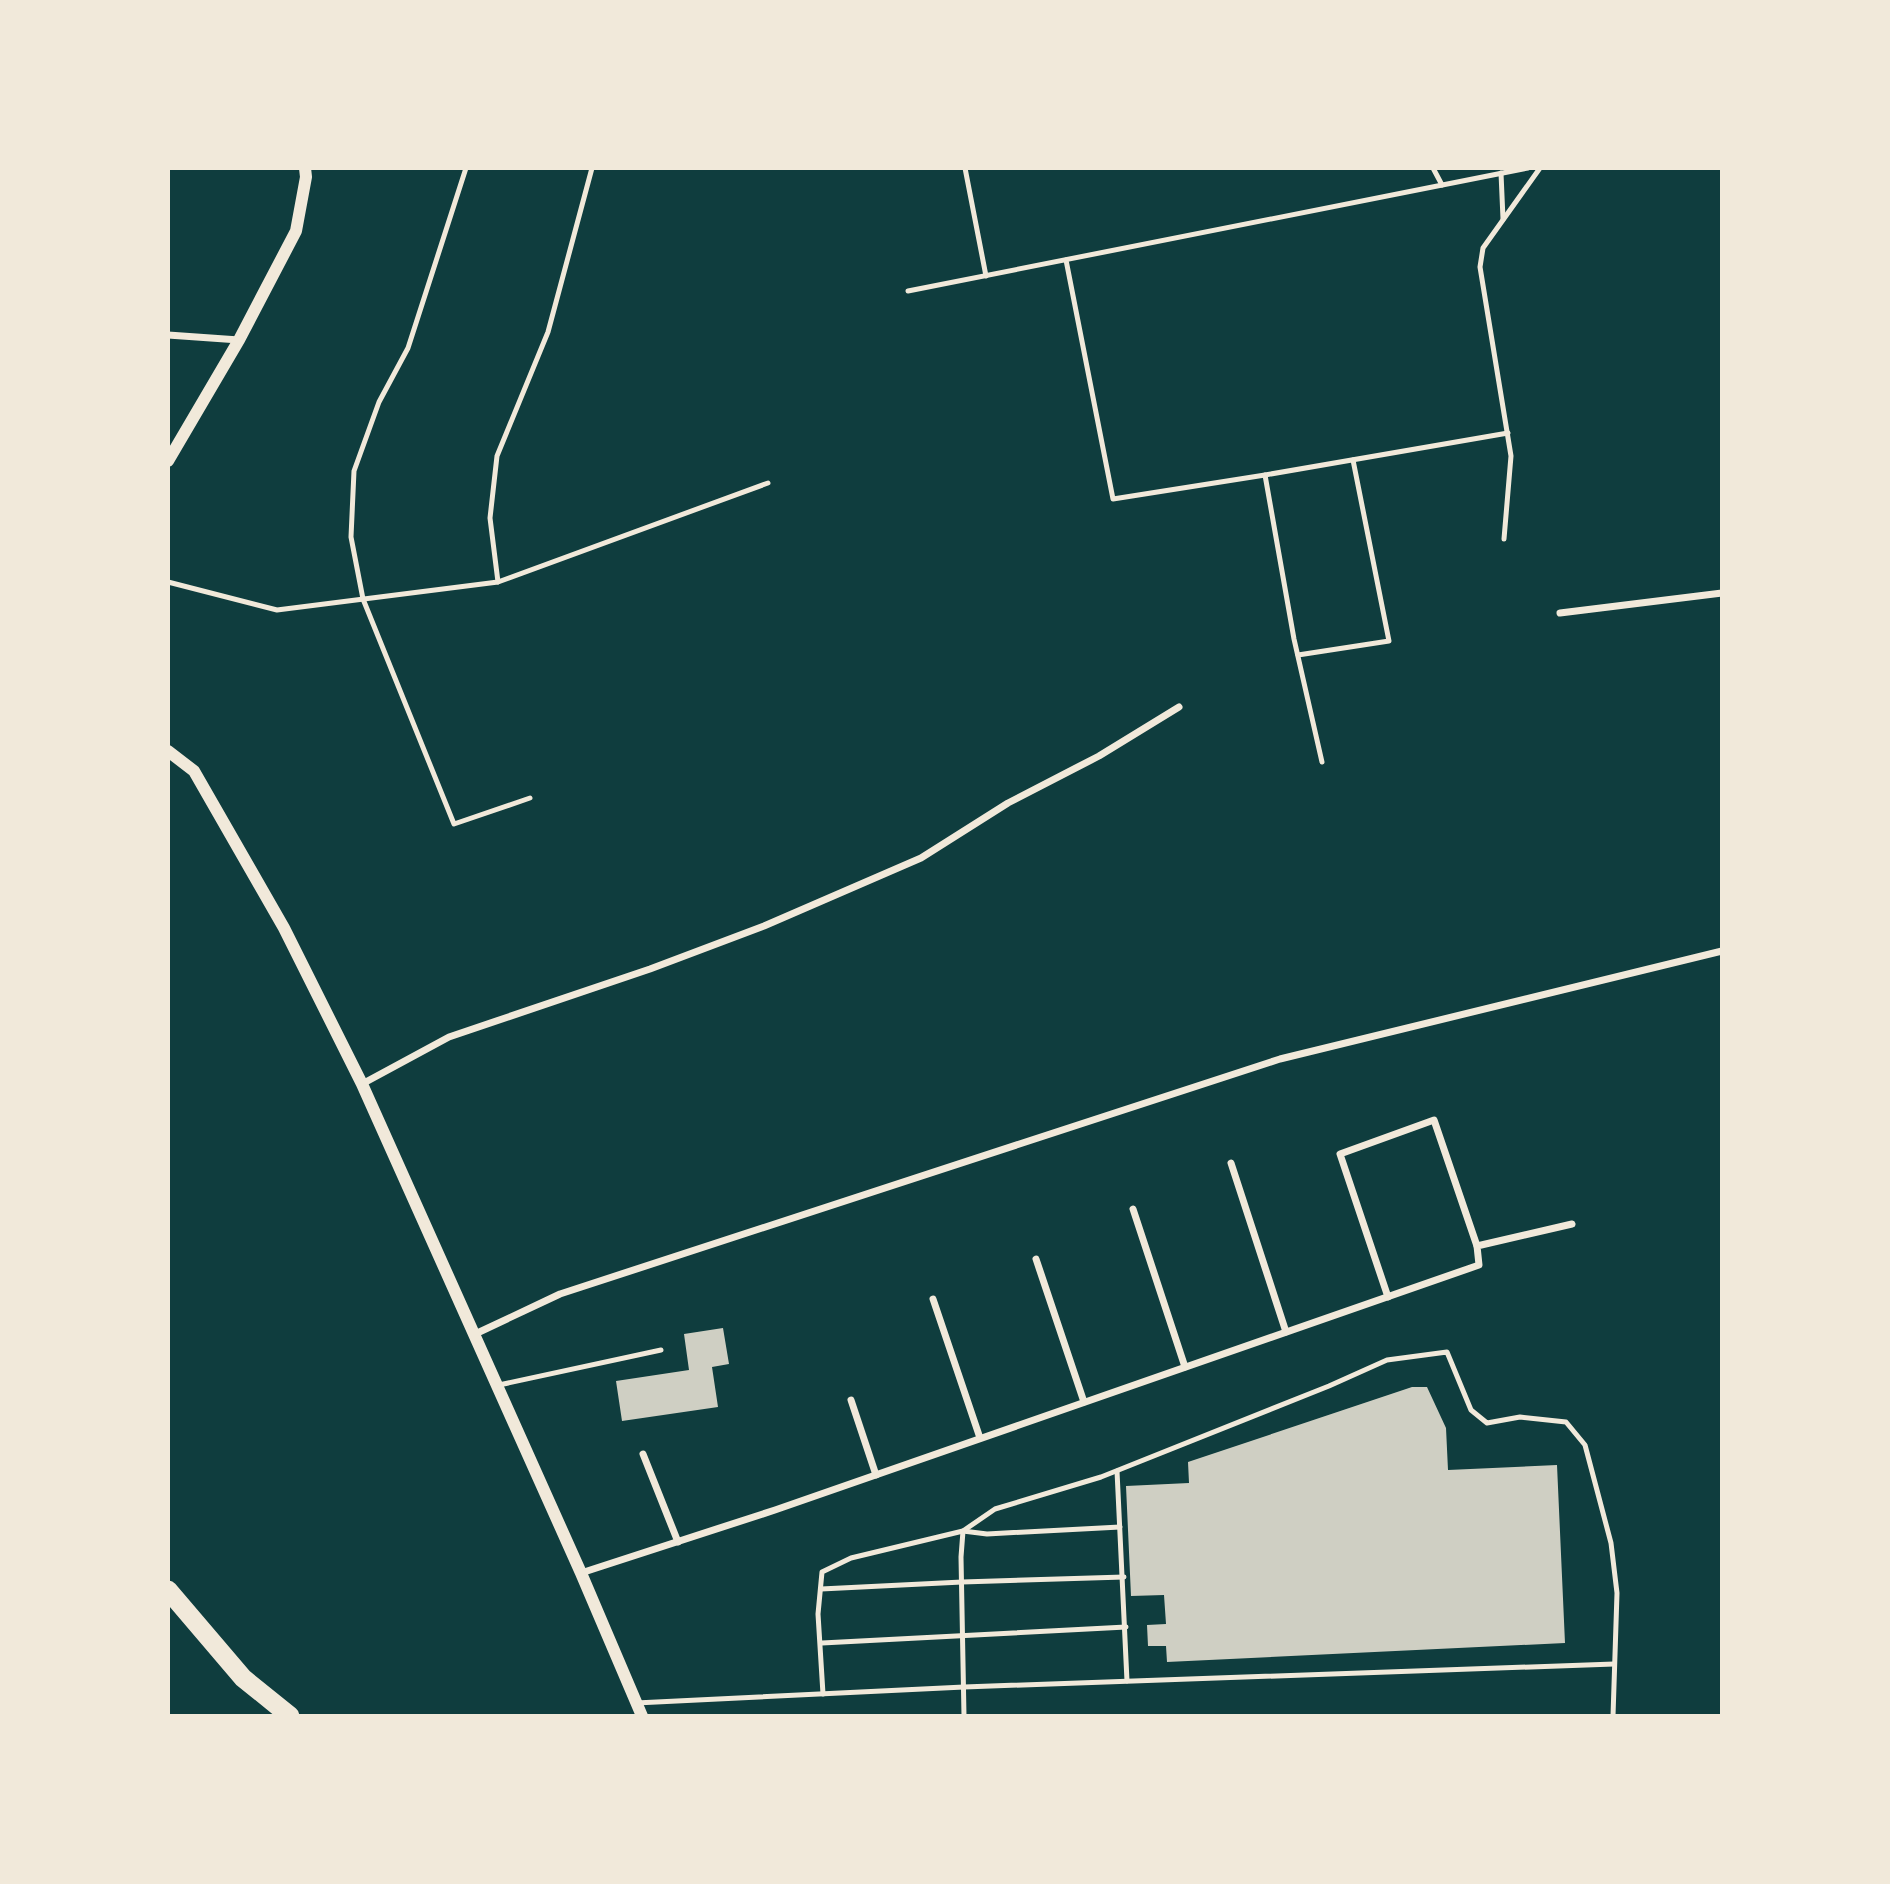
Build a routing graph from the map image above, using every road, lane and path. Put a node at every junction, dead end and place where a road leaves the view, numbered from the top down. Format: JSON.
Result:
{"nodes":[{"id":1,"x":305,"y":168,"type":"edge"},
{"id":2,"x":466,"y":168,"type":"edge"},
{"id":3,"x":592,"y":168,"type":"edge"},
{"id":4,"x":965,"y":168,"type":"edge"},
{"id":5,"x":1433,"y":168,"type":"edge"},
{"id":6,"x":1528,"y":168,"type":"edge"},
{"id":7,"x":1540,"y":168,"type":"edge"},
{"id":8,"x":1501,"y":173,"type":"junction"},
{"id":9,"x":1441,"y":185,"type":"junction"},
{"id":10,"x":1503,"y":219,"type":"junction"},
{"id":11,"x":1066,"y":260,"type":"junction"},
{"id":12,"x":986,"y":276,"type":"junction"},
{"id":13,"x":908,"y":291,"type":"dead end"},
{"id":14,"x":168,"y":335,"type":"edge"},
{"id":15,"x":239,"y":340,"type":"junction"},
{"id":16,"x":1508,"y":433,"type":"junction"},
{"id":17,"x":1353,"y":460,"type":"junction"},
{"id":18,"x":168,"y":461,"type":"edge"},
{"id":19,"x":1265,"y":475,"type":"junction"},
{"id":20,"x":768,"y":483,"type":"dead end"},
{"id":21,"x":1504,"y":539,"type":"dead end"},
{"id":22,"x":168,"y":582,"type":"edge"},
{"id":23,"x":498,"y":582,"type":"junction"},
{"id":24,"x":1722,"y":593,"type":"edge"},
{"id":25,"x":363,"y":599,"type":"junction"},
{"id":26,"x":1560,"y":613,"type":"dead end"},
{"id":27,"x":1298,"y":654,"type":"junction"},
{"id":28,"x":1179,"y":707,"type":"dead end"},
{"id":29,"x":168,"y":751,"type":"edge"},
{"id":30,"x":1322,"y":762,"type":"dead end"},
{"id":31,"x":530,"y":798,"type":"dead end"},
{"id":32,"x":1722,"y":951,"type":"edge"},
{"id":33,"x":362,"y":1084,"type":"junction"},
{"id":34,"x":1231,"y":1163,"type":"dead end"},
{"id":35,"x":1133,"y":1209,"type":"dead end"},
{"id":36,"x":1572,"y":1224,"type":"dead end"},
{"id":37,"x":1477,"y":1247,"type":"junction"},
{"id":38,"x":1036,"y":1259,"type":"dead end"},
{"id":39,"x":1388,"y":1297,"type":"junction"},
{"id":40,"x":933,"y":1299,"type":"dead end"},
{"id":41,"x":1286,"y":1332,"type":"junction"},
{"id":42,"x":472,"y":1335,"type":"junction"},
{"id":43,"x":661,"y":1350,"type":"dead end"},
{"id":44,"x":1185,"y":1367,"type":"junction"},
{"id":45,"x":496,"y":1386,"type":"junction"},
{"id":46,"x":851,"y":1400,"type":"dead end"},
{"id":47,"x":1084,"y":1402,"type":"junction"},
{"id":48,"x":980,"y":1438,"type":"junction"},
{"id":49,"x":643,"y":1454,"type":"dead end"},
{"id":50,"x":1117,"y":1471,"type":"junction"},
{"id":51,"x":876,"y":1475,"type":"junction"},
{"id":52,"x":1120,"y":1527,"type":"junction"},
{"id":53,"x":962,"y":1531,"type":"junction"},
{"id":54,"x":678,"y":1542,"type":"junction"},
{"id":55,"x":581,"y":1573,"type":"junction"},
{"id":56,"x":1124,"y":1577,"type":"junction"},
{"id":57,"x":962,"y":1582,"type":"junction"},
{"id":58,"x":821,"y":1589,"type":"junction"},
{"id":59,"x":168,"y":1590,"type":"edge"},
{"id":60,"x":1125,"y":1627,"type":"junction"},
{"id":61,"x":963,"y":1635,"type":"junction"},
{"id":62,"x":822,"y":1643,"type":"junction"},
{"id":63,"x":1614,"y":1664,"type":"junction"},
{"id":64,"x":1127,"y":1681,"type":"junction"},
{"id":65,"x":964,"y":1686,"type":"junction"},
{"id":66,"x":823,"y":1693,"type":"junction"},
{"id":67,"x":636,"y":1703,"type":"junction"},
{"id":68,"x":290,"y":1716,"type":"edge"},
{"id":69,"x":642,"y":1716,"type":"edge"},
{"id":70,"x":964,"y":1716,"type":"edge"},
{"id":71,"x":1613,"y":1716,"type":"edge"}],
"edges":[{"from":1,"to":15,"type":"street"},
{"from":2,"to":25,"type":"lane"},
{"from":3,"to":23,"type":"lane"},
{"from":4,"to":12,"type":"lane"},
{"from":5,"to":9,"type":"lane"},
{"from":6,"to":8,"type":"lane"},
{"from":7,"to":10,"type":"lane"},
{"from":8,"to":9,"type":"lane"},
{"from":8,"to":10,"type":"lane"},
{"from":9,"to":11,"type":"lane"},
{"from":10,"to":16,"type":"lane"},
{"from":11,"to":12,"type":"lane"},
{"from":11,"to":19,"type":"lane"},
{"from":12,"to":13,"type":"lane"},
{"from":14,"to":15,"type":"street"},
{"from":15,"to":18,"type":"street"},
{"from":16,"to":17,"type":"lane"},
{"from":16,"to":21,"type":"lane"},
{"from":17,"to":19,"type":"lane"},
{"from":17,"to":27,"type":"lane"},
{"from":19,"to":27,"type":"lane"},
{"from":20,"to":23,"type":"lane"},
{"from":22,"to":25,"type":"lane"},
{"from":23,"to":25,"type":"lane"},
{"from":24,"to":26,"type":"street"},
{"from":25,"to":31,"type":"lane"},
{"from":27,"to":30,"type":"lane"},
{"from":28,"to":33,"type":"street"},
{"from":29,"to":33,"type":"street"},
{"from":32,"to":42,"type":"street"},
{"from":33,"to":42,"type":"street"},
{"from":34,"to":41,"type":"street"},
{"from":35,"to":44,"type":"street"},
{"from":36,"to":37,"type":"street"},
{"from":37,"to":39,"type":"street"},
{"from":37,"to":39,"type":"street"},
{"from":38,"to":47,"type":"street"},
{"from":39,"to":41,"type":"street"},
{"from":40,"to":48,"type":"street"},
{"from":41,"to":44,"type":"street"},
{"from":42,"to":45,"type":"street"},
{"from":43,"to":45,"type":"lane"},
{"from":44,"to":47,"type":"street"},
{"from":45,"to":55,"type":"street"},
{"from":46,"to":51,"type":"street"},
{"from":47,"to":48,"type":"street"},
{"from":48,"to":51,"type":"street"},
{"from":49,"to":54,"type":"street"},
{"from":50,"to":52,"type":"lane"},
{"from":50,"to":53,"type":"lane"},
{"from":50,"to":63,"type":"lane"},
{"from":51,"to":54,"type":"street"},
{"from":52,"to":53,"type":"lane"},
{"from":52,"to":56,"type":"lane"},
{"from":53,"to":57,"type":"lane"},
{"from":53,"to":58,"type":"lane"},
{"from":54,"to":55,"type":"street"},
{"from":55,"to":67,"type":"street"},
{"from":56,"to":57,"type":"lane"},
{"from":56,"to":60,"type":"lane"},
{"from":57,"to":58,"type":"lane"},
{"from":57,"to":61,"type":"lane"},
{"from":58,"to":62,"type":"lane"},
{"from":59,"to":68,"type":"highway"},
{"from":60,"to":61,"type":"lane"},
{"from":60,"to":64,"type":"lane"},
{"from":61,"to":62,"type":"lane"},
{"from":61,"to":65,"type":"lane"},
{"from":62,"to":66,"type":"lane"},
{"from":63,"to":64,"type":"lane"},
{"from":63,"to":71,"type":"lane"},
{"from":64,"to":65,"type":"lane"},
{"from":65,"to":66,"type":"lane"},
{"from":65,"to":70,"type":"lane"},
{"from":66,"to":67,"type":"lane"},
{"from":67,"to":69,"type":"street"}]}
